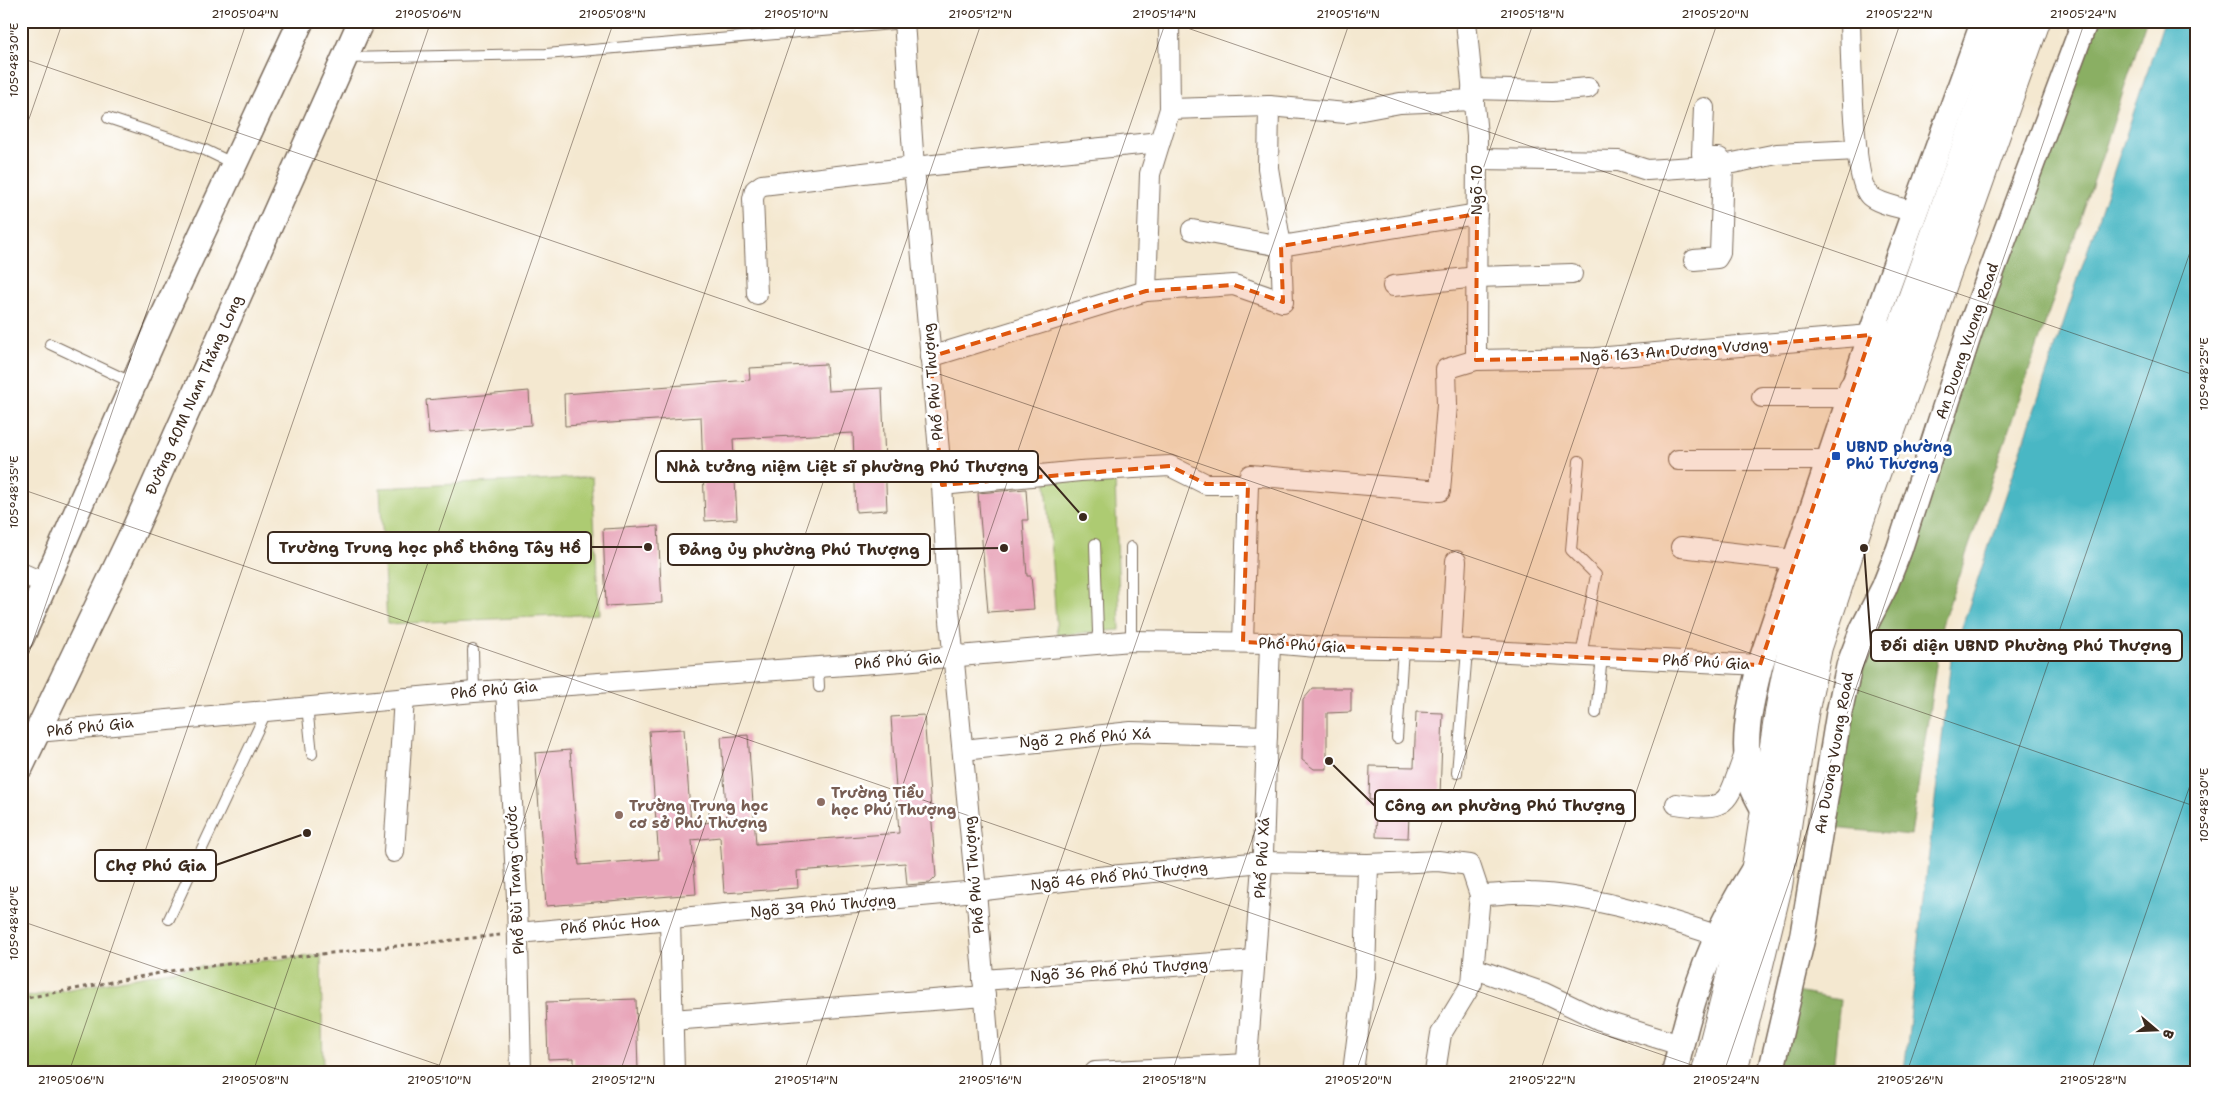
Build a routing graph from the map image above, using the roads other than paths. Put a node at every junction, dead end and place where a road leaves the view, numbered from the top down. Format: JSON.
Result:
{"nodes":[{"id":1,"x":301,"y":21,"type":"edge"},
{"id":2,"x":361,"y":21,"type":"edge"},
{"id":3,"x":1169,"y":21,"type":"edge"},
{"id":4,"x":1466,"y":21,"type":"edge"},
{"id":5,"x":1850,"y":21,"type":"edge"},
{"id":6,"x":1984,"y":21,"type":"edge"},
{"id":7,"x":2011,"y":21,"type":"edge"},
{"id":8,"x":2036,"y":21,"type":"edge"},
{"id":9,"x":2085,"y":21,"type":"edge"},
{"id":10,"x":904,"y":22,"type":"edge"},
{"id":11,"x":344,"y":58,"type":"junction"},
{"id":12,"x":2002,"y":80,"type":"junction"},
{"id":13,"x":1588,"y":88,"type":"dead end"},
{"id":14,"x":1473,"y":94,"type":"junction"},
{"id":15,"x":1269,"y":106,"type":"junction"},
{"id":16,"x":1704,"y":108,"type":"dead end"},
{"id":17,"x":1170,"y":109,"type":"junction"},
{"id":18,"x":108,"y":118,"type":"dead end"},
{"id":19,"x":1160,"y":142,"type":"junction"},
{"id":20,"x":1857,"y":150,"type":"junction"},
{"id":21,"x":1477,"y":159,"type":"junction"},
{"id":22,"x":235,"y":164,"type":"junction"},
{"id":23,"x":1722,"y":165,"type":"junction"},
{"id":24,"x":914,"y":167,"type":"junction"},
{"id":25,"x":1914,"y":212,"type":"junction"},
{"id":26,"x":1477,"y":214,"type":"junction"},
{"id":27,"x":1192,"y":230,"type":"dead end"},
{"id":28,"x":1934,"y":240,"type":"junction"},
{"id":29,"x":1281,"y":246,"type":"junction"},
{"id":30,"x":1694,"y":260,"type":"dead end"},
{"id":31,"x":1572,"y":274,"type":"dead end"},
{"id":32,"x":1476,"y":277,"type":"junction"},
{"id":33,"x":1393,"y":286,"type":"dead end"},
{"id":34,"x":1146,"y":292,"type":"junction"},
{"id":35,"x":757,"y":294,"type":"dead end"},
{"id":36,"x":1871,"y":335,"type":"junction"},
{"id":37,"x":50,"y":344,"type":"dead end"},
{"id":38,"x":930,"y":357,"type":"junction"},
{"id":39,"x":1476,"y":360,"type":"junction"},
{"id":40,"x":134,"y":384,"type":"junction"},
{"id":41,"x":1851,"y":392,"type":"junction"},
{"id":42,"x":1762,"y":397,"type":"dead end"},
{"id":43,"x":1678,"y":460,"type":"dead end"},
{"id":44,"x":1828,"y":460,"type":"junction"},
{"id":45,"x":1580,"y":461,"type":"dead end"},
{"id":46,"x":1248,"y":484,"type":"junction"},
{"id":47,"x":942,"y":485,"type":"junction"},
{"id":48,"x":1095,"y":544,"type":"dead end"},
{"id":49,"x":1132,"y":547,"type":"dead end"},
{"id":50,"x":1681,"y":547,"type":"dead end"},
{"id":51,"x":1794,"y":560,"type":"junction"},
{"id":52,"x":1456,"y":561,"type":"dead end"},
{"id":53,"x":21,"y":573,"type":"edge"},
{"id":54,"x":44,"y":583,"type":"junction"},
{"id":55,"x":21,"y":638,"type":"edge"},
{"id":56,"x":1131,"y":641,"type":"junction"},
{"id":57,"x":1243,"y":642,"type":"junction"},
{"id":58,"x":1270,"y":643,"type":"junction"},
{"id":59,"x":1096,"y":644,"type":"junction"},
{"id":60,"x":1403,"y":649,"type":"junction"},
{"id":61,"x":1459,"y":649,"type":"junction"},
{"id":62,"x":473,"y":650,"type":"dead end"},
{"id":63,"x":1581,"y":656,"type":"junction"},
{"id":64,"x":954,"y":657,"type":"junction"},
{"id":65,"x":1602,"y":657,"type":"junction"},
{"id":66,"x":1760,"y":665,"type":"junction"},
{"id":67,"x":818,"y":667,"type":"junction"},
{"id":68,"x":819,"y":687,"type":"dead end"},
{"id":69,"x":506,"y":689,"type":"junction"},
{"id":70,"x":474,"y":692,"type":"junction"},
{"id":71,"x":404,"y":698,"type":"junction"},
{"id":72,"x":307,"y":706,"type":"junction"},
{"id":73,"x":268,"y":709,"type":"junction"},
{"id":74,"x":1596,"y":713,"type":"dead end"},
{"id":75,"x":37,"y":732,"type":"junction"},
{"id":76,"x":1267,"y":736,"type":"junction"},
{"id":77,"x":1397,"y":738,"type":"dead end"},
{"id":78,"x":963,"y":750,"type":"junction"},
{"id":79,"x":1746,"y":752,"type":"junction"},
{"id":80,"x":312,"y":754,"type":"dead end"},
{"id":81,"x":21,"y":766,"type":"edge"},
{"id":82,"x":1457,"y":773,"type":"dead end"},
{"id":83,"x":1676,"y":804,"type":"dead end"},
{"id":84,"x":1766,"y":813,"type":"junction"},
{"id":85,"x":394,"y":852,"type":"dead end"},
{"id":86,"x":1263,"y":862,"type":"junction"},
{"id":87,"x":1368,"y":864,"type":"junction"},
{"id":88,"x":1756,"y":867,"type":"junction"},
{"id":89,"x":976,"y":891,"type":"junction"},
{"id":90,"x":1480,"y":895,"type":"junction"},
{"id":91,"x":169,"y":919,"type":"dead end"},
{"id":92,"x":670,"y":920,"type":"junction"},
{"id":93,"x":518,"y":933,"type":"junction"},
{"id":94,"x":1716,"y":935,"type":"junction"},
{"id":95,"x":1255,"y":960,"type":"junction"},
{"id":96,"x":1473,"y":968,"type":"junction"},
{"id":97,"x":984,"y":988,"type":"junction"},
{"id":98,"x":672,"y":1020,"type":"junction"},
{"id":99,"x":1680,"y":1045,"type":"junction"},
{"id":100,"x":1247,"y":1068,"type":"edge"},
{"id":101,"x":521,"y":1072,"type":"edge"},
{"id":102,"x":674,"y":1072,"type":"edge"},
{"id":103,"x":991,"y":1072,"type":"edge"},
{"id":104,"x":1095,"y":1072,"type":"edge"},
{"id":105,"x":1353,"y":1072,"type":"edge"},
{"id":106,"x":1435,"y":1072,"type":"edge"},
{"id":107,"x":1675,"y":1072,"type":"edge"},
{"id":108,"x":1706,"y":1072,"type":"edge"},
{"id":109,"x":1733,"y":1072,"type":"edge"},
{"id":110,"x":1771,"y":1072,"type":"edge"}],
"edges":[{"from":1,"to":22,"type":"street"},
{"from":2,"to":11,"type":"street","name":"Đường 40M Nam Thăng Long"},
{"from":3,"to":17,"type":"street"},
{"from":4,"to":14,"type":"street","name":"Ngõ 10"},
{"from":5,"to":20,"type":"street"},
{"from":6,"to":25,"type":"street"},
{"from":7,"to":12,"type":"main road"},
{"from":8,"to":12,"type":"main road"},
{"from":9,"to":110,"type":"street","name":"An Duong Vuong Road"},
{"from":10,"to":11,"type":"lane"},
{"from":10,"to":24,"type":"street","name":"Phố Phú Thượng"},
{"from":11,"to":75,"type":"street","name":"Đường 40M Nam Thăng Long"},
{"from":12,"to":28,"type":"main road"},
{"from":12,"to":109,"type":"main road"},
{"from":13,"to":14,"type":"street"},
{"from":14,"to":15,"type":"street"},
{"from":14,"to":21,"type":"street","name":"Ngõ 10"},
{"from":15,"to":17,"type":"street"},
{"from":15,"to":29,"type":"street"},
{"from":16,"to":23,"type":"street"},
{"from":17,"to":19,"type":"street"},
{"from":18,"to":22,"type":"lane"},
{"from":19,"to":24,"type":"street"},
{"from":19,"to":34,"type":"street"},
{"from":20,"to":23,"type":"street"},
{"from":20,"to":25,"type":"street"},
{"from":21,"to":23,"type":"street"},
{"from":21,"to":26,"type":"street","name":"Ngõ 10"},
{"from":22,"to":40,"type":"street"},
{"from":23,"to":30,"type":"street"},
{"from":24,"to":35,"type":"street"},
{"from":24,"to":38,"type":"street","name":"Phố Phú Thượng"},
{"from":25,"to":36,"type":"street"},
{"from":26,"to":29,"type":"street"},
{"from":26,"to":32,"type":"street","name":"Ngõ 10"},
{"from":27,"to":29,"type":"street"},
{"from":28,"to":41,"type":"main road"},
{"from":28,"to":84,"type":"main road"},
{"from":29,"to":34,"type":"street"},
{"from":31,"to":32,"type":"street"},
{"from":32,"to":33,"type":"street"},
{"from":32,"to":39,"type":"street","name":"Ngõ 10"},
{"from":34,"to":38,"type":"street"},
{"from":36,"to":39,"type":"street","name":"Ngõ 163 An Dương Vương"},
{"from":36,"to":41,"type":"street"},
{"from":37,"to":40,"type":"lane"},
{"from":38,"to":47,"type":"street","name":"Phố Phú Thượng"},
{"from":39,"to":46,"type":"street","name":"Ngõ 163 An Dương Vương"},
{"from":40,"to":54,"type":"street"},
{"from":41,"to":42,"type":"street"},
{"from":41,"to":44,"type":"street"},
{"from":43,"to":44,"type":"street"},
{"from":44,"to":51,"type":"street"},
{"from":45,"to":63,"type":"lane"},
{"from":46,"to":47,"type":"street"},
{"from":46,"to":57,"type":"street"},
{"from":47,"to":64,"type":"street","name":"Phố Phú Thượng"},
{"from":48,"to":59,"type":"lane"},
{"from":49,"to":56,"type":"lane"},
{"from":50,"to":51,"type":"street"},
{"from":51,"to":66,"type":"street"},
{"from":52,"to":61,"type":"street"},
{"from":53,"to":54,"type":"street"},
{"from":54,"to":55,"type":"street"},
{"from":56,"to":57,"type":"street","name":"Phố Phú Gia"},
{"from":56,"to":59,"type":"street","name":"Phố Phú Gia"},
{"from":57,"to":58,"type":"street","name":"Phố Phú Gia"},
{"from":58,"to":60,"type":"street","name":"Phố Phú Gia"},
{"from":58,"to":76,"type":"street","name":"Phố Phú Xá"},
{"from":59,"to":64,"type":"street","name":"Phố Phú Gia"},
{"from":60,"to":61,"type":"street","name":"Phố Phú Gia"},
{"from":60,"to":77,"type":"lane"},
{"from":61,"to":63,"type":"street","name":"Phố Phú Gia"},
{"from":61,"to":82,"type":"lane"},
{"from":62,"to":70,"type":"lane"},
{"from":63,"to":65,"type":"street","name":"Phố Phú Gia"},
{"from":64,"to":67,"type":"street","name":"Phố Phú Gia"},
{"from":64,"to":78,"type":"street","name":"Phố Phú Thượng"},
{"from":65,"to":66,"type":"street","name":"Phố Phú Gia"},
{"from":65,"to":74,"type":"lane"},
{"from":66,"to":79,"type":"street"},
{"from":67,"to":68,"type":"lane"},
{"from":67,"to":69,"type":"street","name":"Phố Phú Gia"},
{"from":69,"to":70,"type":"street","name":"Phố Phú Gia"},
{"from":69,"to":93,"type":"street","name":"Phố Bùi Trang Chước"},
{"from":70,"to":71,"type":"street","name":"Phố Phú Gia"},
{"from":71,"to":72,"type":"street","name":"Phố Phú Gia"},
{"from":71,"to":85,"type":"street"},
{"from":72,"to":73,"type":"street","name":"Phố Phú Gia"},
{"from":72,"to":80,"type":"lane"},
{"from":73,"to":75,"type":"street","name":"Phố Phú Gia"},
{"from":73,"to":91,"type":"lane"},
{"from":75,"to":81,"type":"street","name":"Đường 40M Nam Thăng Long"},
{"from":76,"to":78,"type":"street","name":"Ngõ 2 Phố Phú Xá"},
{"from":76,"to":86,"type":"street","name":"Phố Phú Xá"},
{"from":78,"to":89,"type":"street","name":"Phố Phú Thượng"},
{"from":79,"to":83,"type":"street"},
{"from":79,"to":84,"type":"street"},
{"from":84,"to":88,"type":"main road"},
{"from":86,"to":87,"type":"street","name":"Ngõ 46 Phố Phú Thượng"},
{"from":86,"to":89,"type":"street","name":"Ngõ 46 Phố Phú Thượng"},
{"from":86,"to":95,"type":"street","name":"Phố Phú Xá"},
{"from":87,"to":90,"type":"street","name":"Ngõ 46 Phố Phú Thượng"},
{"from":87,"to":105,"type":"street"},
{"from":88,"to":94,"type":"street"},
{"from":88,"to":108,"type":"main road"},
{"from":89,"to":92,"type":"street","name":"Ngõ 39 Phú Thượng"},
{"from":89,"to":97,"type":"street","name":"Phố Phú Thượng"},
{"from":90,"to":94,"type":"street"},
{"from":90,"to":96,"type":"street"},
{"from":92,"to":93,"type":"street","name":"Phố Phúc Hoa"},
{"from":92,"to":98,"type":"street","name":"Phố Phúc Hoa"},
{"from":93,"to":101,"type":"street","name":"Phố Bùi Trang Chước"},
{"from":94,"to":99,"type":"street"},
{"from":95,"to":97,"type":"street","name":"Ngõ 36 Phố Phú Thượng"},
{"from":95,"to":100,"type":"street","name":"Phố Phú Xá"},
{"from":96,"to":99,"type":"street"},
{"from":96,"to":106,"type":"street"},
{"from":97,"to":98,"type":"street","name":"Ngõ 36 Phố Phú Thượng"},
{"from":97,"to":103,"type":"street","name":"Phố Phú Thượng"},
{"from":98,"to":102,"type":"street","name":"Phố Phúc Hoa"},
{"from":99,"to":107,"type":"street"},
{"from":100,"to":104,"type":"street"}]}
